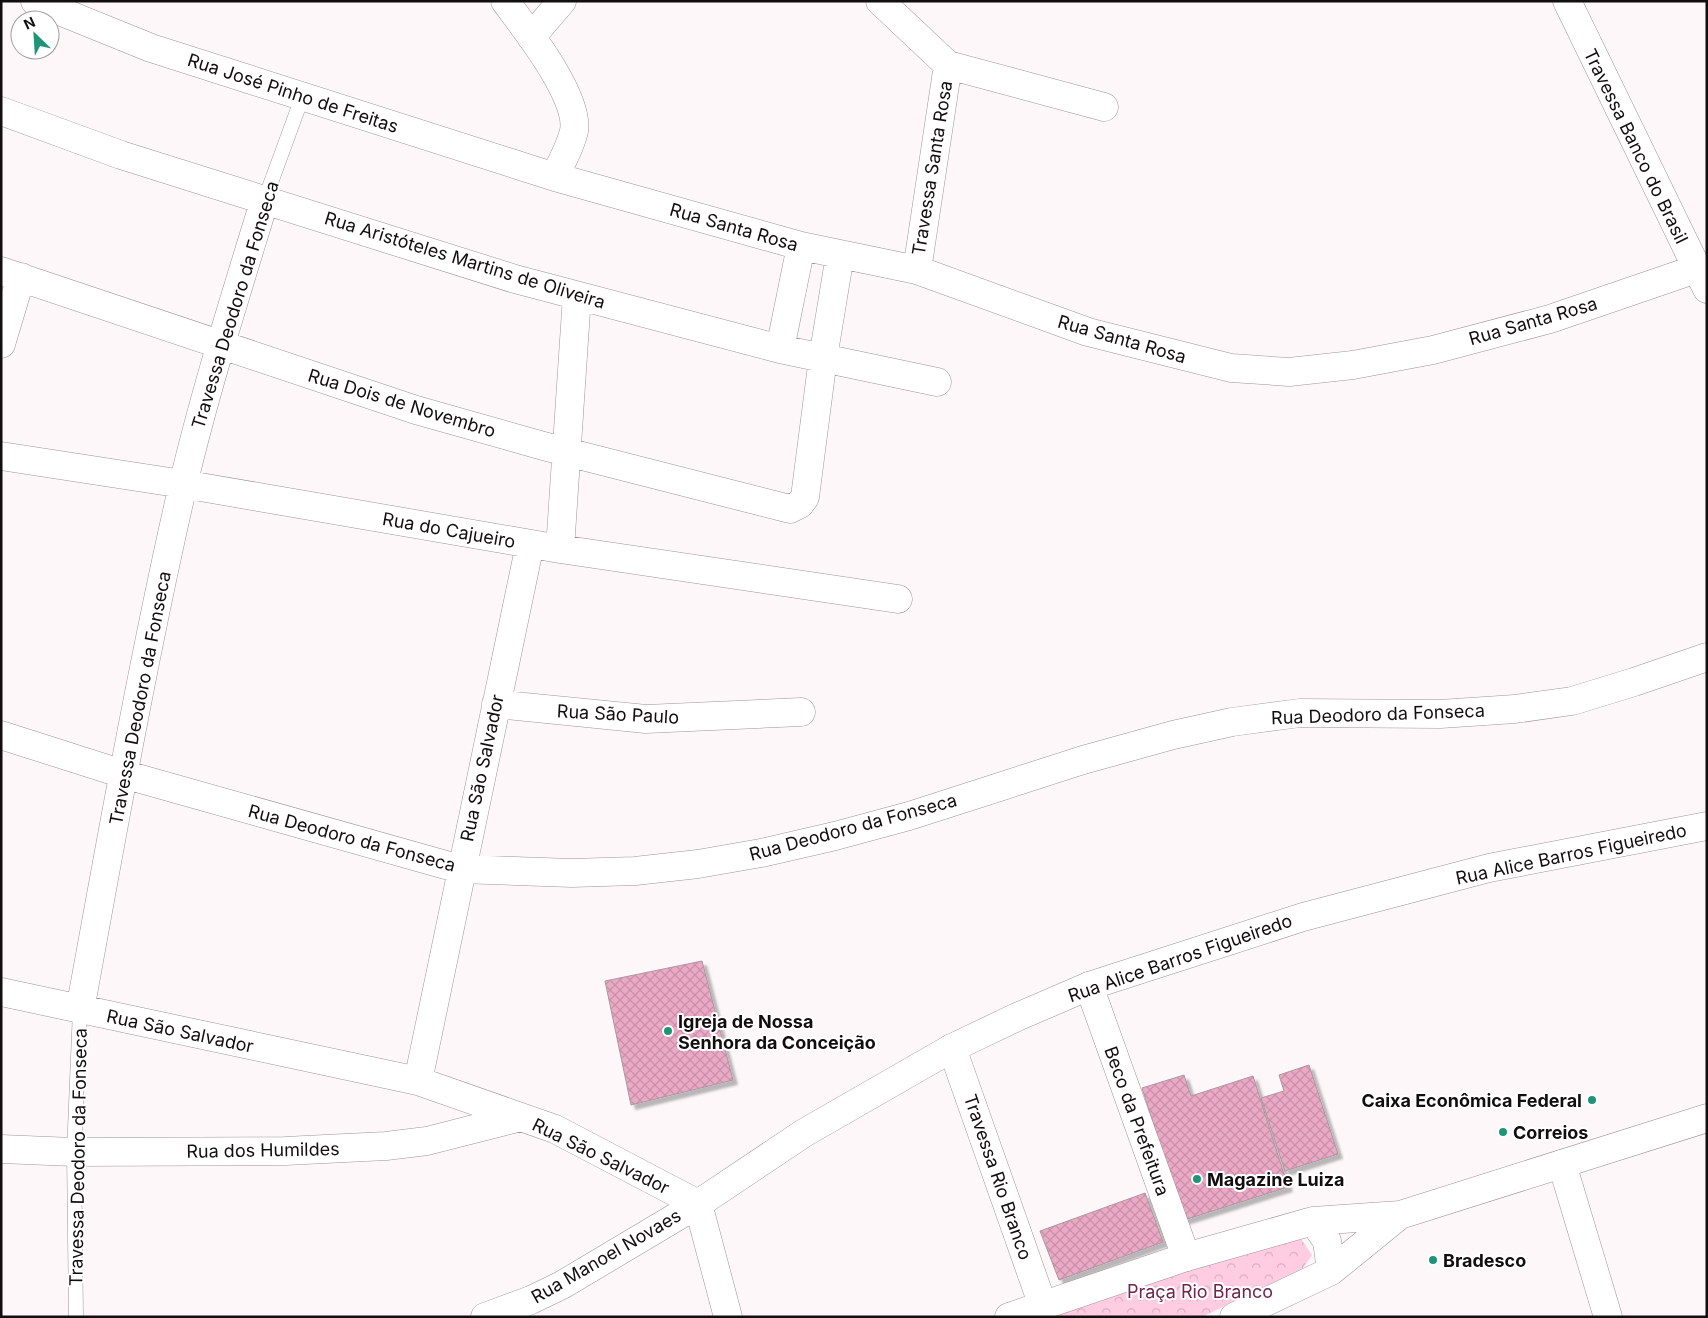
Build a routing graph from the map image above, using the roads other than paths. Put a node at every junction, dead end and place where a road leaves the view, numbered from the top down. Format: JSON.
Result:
{"nodes":[{"id":1,"x":35,"y":1,"type":"edge"},
{"id":2,"x":505,"y":1,"type":"edge"},
{"id":3,"x":562,"y":1,"type":"edge"},
{"id":4,"x":880,"y":1,"type":"edge"},
{"id":5,"x":1567,"y":1,"type":"edge"},
{"id":6,"x":531,"y":37,"type":"junction"},
{"id":7,"x":948,"y":65,"type":"junction"},
{"id":8,"x":303,"y":96,"type":"junction"},
{"id":9,"x":1104,"y":107,"type":"dead end"},
{"id":10,"x":1,"y":111,"type":"edge"},
{"id":11,"x":555,"y":177,"type":"junction"},
{"id":12,"x":265,"y":199,"type":"junction"},
{"id":13,"x":801,"y":246,"type":"junction"},
{"id":14,"x":840,"y":255,"type":"junction"},
{"id":15,"x":917,"y":270,"type":"junction"},
{"id":16,"x":11,"y":274,"type":"edge"},
{"id":17,"x":1701,"y":279,"type":"edge"},
{"id":18,"x":577,"y":296,"type":"junction"},
{"id":19,"x":1,"y":344,"type":"edge"},
{"id":20,"x":220,"y":344,"type":"junction"},
{"id":21,"x":780,"y":349,"type":"junction"},
{"id":22,"x":823,"y":358,"type":"junction"},
{"id":23,"x":937,"y":382,"type":"dead end"},
{"id":24,"x":567,"y":452,"type":"junction"},
{"id":25,"x":1,"y":456,"type":"edge"},
{"id":26,"x":184,"y":484,"type":"junction"},
{"id":27,"x":530,"y":544,"type":"junction"},
{"id":28,"x":560,"y":550,"type":"junction"},
{"id":29,"x":898,"y":599,"type":"dead end"},
{"id":30,"x":1707,"y":657,"type":"edge"},
{"id":31,"x":496,"y":704,"type":"junction"},
{"id":32,"x":801,"y":712,"type":"dead end"},
{"id":33,"x":1,"y":734,"type":"edge"},
{"id":34,"x":123,"y":774,"type":"junction"},
{"id":35,"x":1707,"y":826,"type":"edge"},
{"id":36,"x":460,"y":869,"type":"junction"},
{"id":37,"x":1089,"y":986,"type":"junction"},
{"id":38,"x":1,"y":992,"type":"edge"},
{"id":39,"x":80,"y":1010,"type":"junction"},
{"id":40,"x":952,"y":1048,"type":"junction"},
{"id":41,"x":418,"y":1081,"type":"junction"},
{"id":42,"x":521,"y":1117,"type":"junction"},
{"id":43,"x":1707,"y":1118,"type":"edge"},
{"id":44,"x":1,"y":1149,"type":"edge"},
{"id":45,"x":74,"y":1152,"type":"junction"},
{"id":46,"x":1562,"y":1164,"type":"junction"},
{"id":47,"x":698,"y":1204,"type":"junction"},
{"id":48,"x":1400,"y":1215,"type":"junction"},
{"id":49,"x":1313,"y":1220,"type":"junction"},
{"id":50,"x":1186,"y":1257,"type":"junction"},
{"id":51,"x":1331,"y":1271,"type":"junction"},
{"id":52,"x":1043,"y":1306,"type":"junction"},
{"id":53,"x":76,"y":1317,"type":"edge"},
{"id":54,"x":485,"y":1317,"type":"edge"},
{"id":55,"x":728,"y":1317,"type":"edge"},
{"id":56,"x":1009,"y":1317,"type":"edge"},
{"id":57,"x":1234,"y":1317,"type":"edge"},
{"id":58,"x":1608,"y":1317,"type":"edge"}],
"edges":[{"from":1,"to":8,"type":"street","name":"Rua José Pinho de Freitas"},
{"from":2,"to":6,"type":"street"},
{"from":3,"to":6,"type":"street"},
{"from":4,"to":7,"type":"street"},
{"from":5,"to":17,"type":"street","name":"Travessa Banco do Brasil"},
{"from":6,"to":11,"type":"street"},
{"from":7,"to":9,"type":"street"},
{"from":7,"to":15,"type":"street","name":"Travessa Santa Rosa"},
{"from":8,"to":11,"type":"street","name":"Rua José Pinho de Freitas"},
{"from":8,"to":12,"type":"lane","name":"Travessa Deodoro da Fonseca"},
{"from":10,"to":12,"type":"street","name":"Rua Aristóteles Martins de Oliveira"},
{"from":11,"to":13,"type":"street","name":"Rua Santa Rosa"},
{"from":12,"to":18,"type":"street","name":"Rua Aristóteles Martins de Oliveira"},
{"from":12,"to":20,"type":"street","name":"Travessa Deodoro da Fonseca"},
{"from":13,"to":14,"type":"street","name":"Rua Santa Rosa"},
{"from":13,"to":21,"type":"street"},
{"from":14,"to":15,"type":"street","name":"Rua Santa Rosa"},
{"from":14,"to":22,"type":"street"},
{"from":15,"to":17,"type":"street","name":"Rua Santa Rosa"},
{"from":16,"to":19,"type":"street"},
{"from":16,"to":20,"type":"street","name":"Rua Dois de Novembro"},
{"from":18,"to":21,"type":"street","name":"Rua Aristóteles Martins de Oliveira"},
{"from":18,"to":24,"type":"street"},
{"from":20,"to":24,"type":"street","name":"Rua Dois de Novembro"},
{"from":20,"to":26,"type":"street","name":"Travessa Deodoro da Fonseca"},
{"from":21,"to":22,"type":"street","name":"Rua Aristóteles Martins de Oliveira"},
{"from":22,"to":23,"type":"street","name":"Rua Aristóteles Martins de Oliveira"},
{"from":22,"to":24,"type":"street","name":"Rua Dois de Novembro"},
{"from":24,"to":28,"type":"street"},
{"from":25,"to":26,"type":"street","name":"Rua do Cajueiro"},
{"from":26,"to":27,"type":"street","name":"Rua do Cajueiro"},
{"from":26,"to":34,"type":"street","name":"Travessa Deodoro da Fonseca"},
{"from":27,"to":28,"type":"street","name":"Rua do Cajueiro"},
{"from":27,"to":31,"type":"street","name":"Rua São Salvador"},
{"from":28,"to":29,"type":"street","name":"Rua do Cajueiro"},
{"from":30,"to":36,"type":"street","name":"Rua Deodoro da Fonseca"},
{"from":31,"to":32,"type":"street","name":"Rua São Paulo"},
{"from":31,"to":36,"type":"street","name":"Rua São Salvador"},
{"from":33,"to":34,"type":"street","name":"Rua Deodoro da Fonseca"},
{"from":34,"to":36,"type":"street","name":"Rua Deodoro da Fonseca"},
{"from":34,"to":39,"type":"street","name":"Travessa Deodoro da Fonseca"},
{"from":35,"to":37,"type":"street","name":"Rua Alice Barros Figueiredo"},
{"from":36,"to":41,"type":"street","name":"Rua São Salvador"},
{"from":37,"to":40,"type":"street","name":"Rua Alice Barros Figueiredo"},
{"from":37,"to":50,"type":"street","name":"Beco da Prefeitura"},
{"from":38,"to":39,"type":"street","name":"Rua São Salvador"},
{"from":39,"to":41,"type":"street","name":"Rua São Salvador"},
{"from":39,"to":45,"type":"lane","name":"Travessa Deodoro da Fonseca"},
{"from":40,"to":47,"type":"street","name":"Rua Alice Barros Figueiredo"},
{"from":40,"to":52,"type":"street","name":"Travessa Rio Branco"},
{"from":41,"to":42,"type":"street","name":"Rua São Salvador"},
{"from":42,"to":45,"type":"street","name":"Rua dos Humildes"},
{"from":42,"to":47,"type":"street","name":"Rua São Salvador"},
{"from":43,"to":46,"type":"street"},
{"from":44,"to":45,"type":"street","name":"Rua dos Humildes"},
{"from":45,"to":53,"type":"lane","name":"Travessa Deodoro da Fonseca"},
{"from":46,"to":48,"type":"street"},
{"from":46,"to":58,"type":"street"},
{"from":47,"to":54,"type":"street","name":"Rua Manoel Novaes"},
{"from":47,"to":55,"type":"street"},
{"from":48,"to":49,"type":"street"},
{"from":48,"to":51,"type":"street"},
{"from":49,"to":50,"type":"street"},
{"from":49,"to":51,"type":"street"},
{"from":50,"to":52,"type":"street"},
{"from":51,"to":57,"type":"street"},
{"from":52,"to":56,"type":"street"}]}
